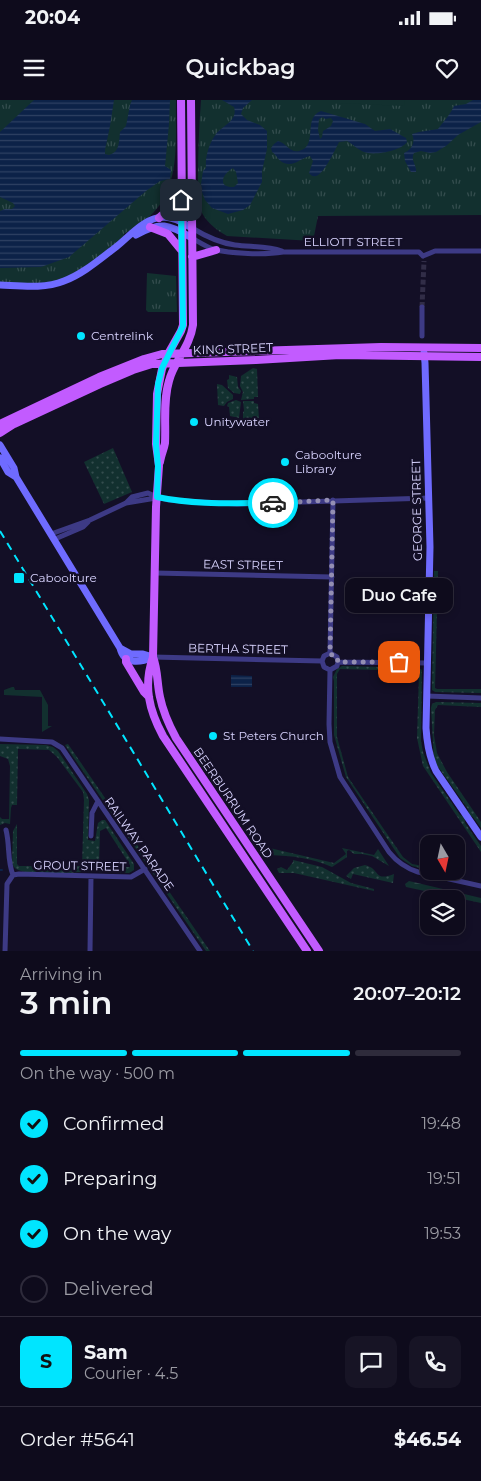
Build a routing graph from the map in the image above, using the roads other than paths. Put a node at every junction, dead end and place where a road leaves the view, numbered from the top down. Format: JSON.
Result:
{"nodes":[{"id":1,"x":181,"y":100,"type":"edge"},
{"id":2,"x":191,"y":100,"type":"edge"},
{"id":3,"x":181,"y":200,"type":"junction"},
{"id":4,"x":159,"y":218,"type":"junction"},
{"id":5,"x":181,"y":222,"type":"junction"},
{"id":6,"x":150,"y":227,"type":"junction"},
{"id":7,"x":192,"y":228,"type":"junction"},
{"id":8,"x":182,"y":232,"type":"junction"},
{"id":9,"x":192,"y":238,"type":"junction"},
{"id":10,"x":124,"y":240,"type":"junction"},
{"id":11,"x":216,"y":250,"type":"junction"},
{"id":12,"x":182,"y":251,"type":"junction"},
{"id":13,"x":481,"y":251,"type":"edge"},
{"id":14,"x":283,"y":252,"type":"junction"},
{"id":15,"x":192,"y":257,"type":"junction"},
{"id":16,"x":0,"y":285,"type":"edge"},
{"id":17,"x":422,"y":307,"type":"tunnel mouth"},
{"id":18,"x":422,"y":342,"type":"junction"},
{"id":19,"x":481,"y":348,"type":"edge"},
{"id":20,"x":183,"y":353,"type":"junction"},
{"id":21,"x":168,"y":354,"type":"junction"},
{"id":22,"x":424,"y":357,"type":"junction"},
{"id":23,"x":481,"y":357,"type":"edge"},
{"id":24,"x":164,"y":362,"type":"junction"},
{"id":25,"x":177,"y":362,"type":"junction"},
{"id":26,"x":0,"y":424,"type":"edge"},
{"id":27,"x":0,"y":433,"type":"edge"},
{"id":28,"x":0,"y":445,"type":"edge"},
{"id":29,"x":0,"y":458,"type":"edge"},
{"id":30,"x":158,"y":466,"type":"junction"},
{"id":31,"x":16,"y":477,"type":"junction"},
{"id":32,"x":157,"y":497,"type":"junction"},
{"id":33,"x":428,"y":498,"type":"junction"},
{"id":34,"x":333,"y":500,"type":"junction"},
{"id":35,"x":53,"y":537,"type":"junction"},
{"id":36,"x":155,"y":573,"type":"junction"},
{"id":37,"x":332,"y":577,"type":"junction"},
{"id":38,"x":120,"y":648,"type":"junction"},
{"id":39,"x":330,"y":654,"type":"junction"},
{"id":40,"x":153,"y":658,"type":"junction"},
{"id":41,"x":126,"y":659,"type":"junction"},
{"id":42,"x":322,"y":662,"type":"junction"},
{"id":43,"x":338,"y":662,"type":"junction"},
{"id":44,"x":428,"y":663,"type":"junction"},
{"id":45,"x":330,"y":670,"type":"junction"},
{"id":46,"x":427,"y":696,"type":"junction"},
{"id":47,"x":149,"y":697,"type":"junction"},
{"id":48,"x":481,"y":698,"type":"edge"},
{"id":49,"x":0,"y":739,"type":"edge"},
{"id":50,"x":98,"y":801,"type":"junction"},
{"id":51,"x":6,"y":830,"type":"dead end"},
{"id":52,"x":91,"y":836,"type":"dead end"},
{"id":53,"x":481,"y":837,"type":"edge"},
{"id":54,"x":145,"y":869,"type":"junction"},
{"id":55,"x":13,"y":875,"type":"junction"},
{"id":56,"x":91,"y":876,"type":"junction"},
{"id":57,"x":481,"y":886,"type":"edge"},
{"id":58,"x":5,"y":951,"type":"edge"},
{"id":59,"x":90,"y":951,"type":"edge"},
{"id":60,"x":200,"y":951,"type":"edge"},
{"id":61,"x":307,"y":951,"type":"edge"},
{"id":62,"x":319,"y":951,"type":"edge"}],
"edges":[{"from":1,"to":3,"type":"main road","name":"BEERBURRUM ROAD"},
{"from":2,"to":7,"type":"main road","name":"BEERBURRUM ROAD"},
{"from":3,"to":4,"type":"main road"},
{"from":3,"to":5,"type":"main road","name":"BEERBURRUM ROAD"},
{"from":4,"to":5,"type":"street"},
{"from":4,"to":10,"type":"street"},
{"from":5,"to":7,"type":"street"},
{"from":5,"to":8,"type":"main road","name":"BEERBURRUM ROAD"},
{"from":6,"to":8,"type":"street"},
{"from":6,"to":10,"type":"street"},
{"from":6,"to":12,"type":"main road"},
{"from":7,"to":9,"type":"main road","name":"BEERBURRUM ROAD"},
{"from":7,"to":14,"type":"street","name":"ELLIOTT STREET"},
{"from":8,"to":9,"type":"street"},
{"from":8,"to":12,"type":"main road","name":"BEERBURRUM ROAD"},
{"from":9,"to":11,"type":"street","name":"ELLIOTT STREET"},
{"from":9,"to":15,"type":"main road","name":"BEERBURRUM ROAD"},
{"from":10,"to":16,"type":"street"},
{"from":11,"to":14,"type":"street","name":"ELLIOTT STREET"},
{"from":11,"to":15,"type":"main road"},
{"from":12,"to":21,"type":"main road","name":"BEERBURRUM ROAD"},
{"from":13,"to":14,"type":"street","name":"ELLIOTT STREET"},
{"from":15,"to":20,"type":"main road","name":"BEERBURRUM ROAD"},
{"from":17,"to":18,"type":"street"},
{"from":18,"to":19,"type":"main road","name":"KING STREET"},
{"from":18,"to":20,"type":"main road","name":"KING STREET"},
{"from":18,"to":22,"type":"street","name":"GEORGE STREET"},
{"from":20,"to":21,"type":"main road","name":"KING STREET"},
{"from":20,"to":25,"type":"main road","name":"BEERBURRUM ROAD"},
{"from":21,"to":24,"type":"main road","name":"BEERBURRUM ROAD"},
{"from":21,"to":26,"type":"main road","name":"KING STREET"},
{"from":22,"to":23,"type":"main road","name":"KING STREET"},
{"from":22,"to":25,"type":"main road","name":"KING STREET"},
{"from":22,"to":33,"type":"street","name":"GEORGE STREET"},
{"from":24,"to":25,"type":"main road","name":"KING STREET"},
{"from":24,"to":27,"type":"main road","name":"KING STREET"},
{"from":24,"to":30,"type":"main road","name":"BEERBURRUM ROAD"},
{"from":25,"to":30,"type":"main road","name":"BEERBURRUM ROAD"},
{"from":28,"to":31,"type":"street"},
{"from":29,"to":31,"type":"street"},
{"from":30,"to":32,"type":"main road","name":"BEERBURRUM ROAD"},
{"from":31,"to":35,"type":"street"},
{"from":32,"to":34,"type":"street"},
{"from":32,"to":35,"type":"street"},
{"from":32,"to":36,"type":"main road","name":"BEERBURRUM ROAD"},
{"from":33,"to":34,"type":"street"},
{"from":33,"to":44,"type":"street","name":"GEORGE STREET"},
{"from":34,"to":37,"type":"street"},
{"from":35,"to":38,"type":"street"},
{"from":36,"to":37,"type":"street","name":"EAST STREET"},
{"from":36,"to":40,"type":"main road","name":"BEERBURRUM ROAD"},
{"from":37,"to":39,"type":"street"},
{"from":38,"to":40,"type":"street"},
{"from":38,"to":41,"type":"street"},
{"from":39,"to":42,"type":"street"},
{"from":39,"to":43,"type":"street"},
{"from":40,"to":41,"type":"street"},
{"from":40,"to":42,"type":"street","name":"BERTHA STREET"},
{"from":40,"to":47,"type":"main road","name":"BEERBURRUM ROAD"},
{"from":40,"to":62,"type":"main road","name":"BEERBURRUM ROAD"},
{"from":41,"to":47,"type":"main road"},
{"from":42,"to":45,"type":"street"},
{"from":43,"to":44,"type":"street"},
{"from":43,"to":45,"type":"street"},
{"from":44,"to":46,"type":"street","name":"GEORGE STREET"},
{"from":45,"to":57,"type":"street"},
{"from":46,"to":48,"type":"street"},
{"from":46,"to":53,"type":"street","name":"GEORGE STREET"},
{"from":47,"to":61,"type":"main road","name":"BEERBURRUM ROAD"},
{"from":49,"to":50,"type":"street","name":"RAILWAY PARADE"},
{"from":50,"to":52,"type":"street"},
{"from":50,"to":54,"type":"street","name":"RAILWAY PARADE"},
{"from":51,"to":55,"type":"street"},
{"from":54,"to":56,"type":"street","name":"GROUT STREET"},
{"from":54,"to":60,"type":"street","name":"RAILWAY PARADE"},
{"from":55,"to":56,"type":"street","name":"GROUT STREET"},
{"from":55,"to":58,"type":"street"},
{"from":56,"to":59,"type":"street"}]}
